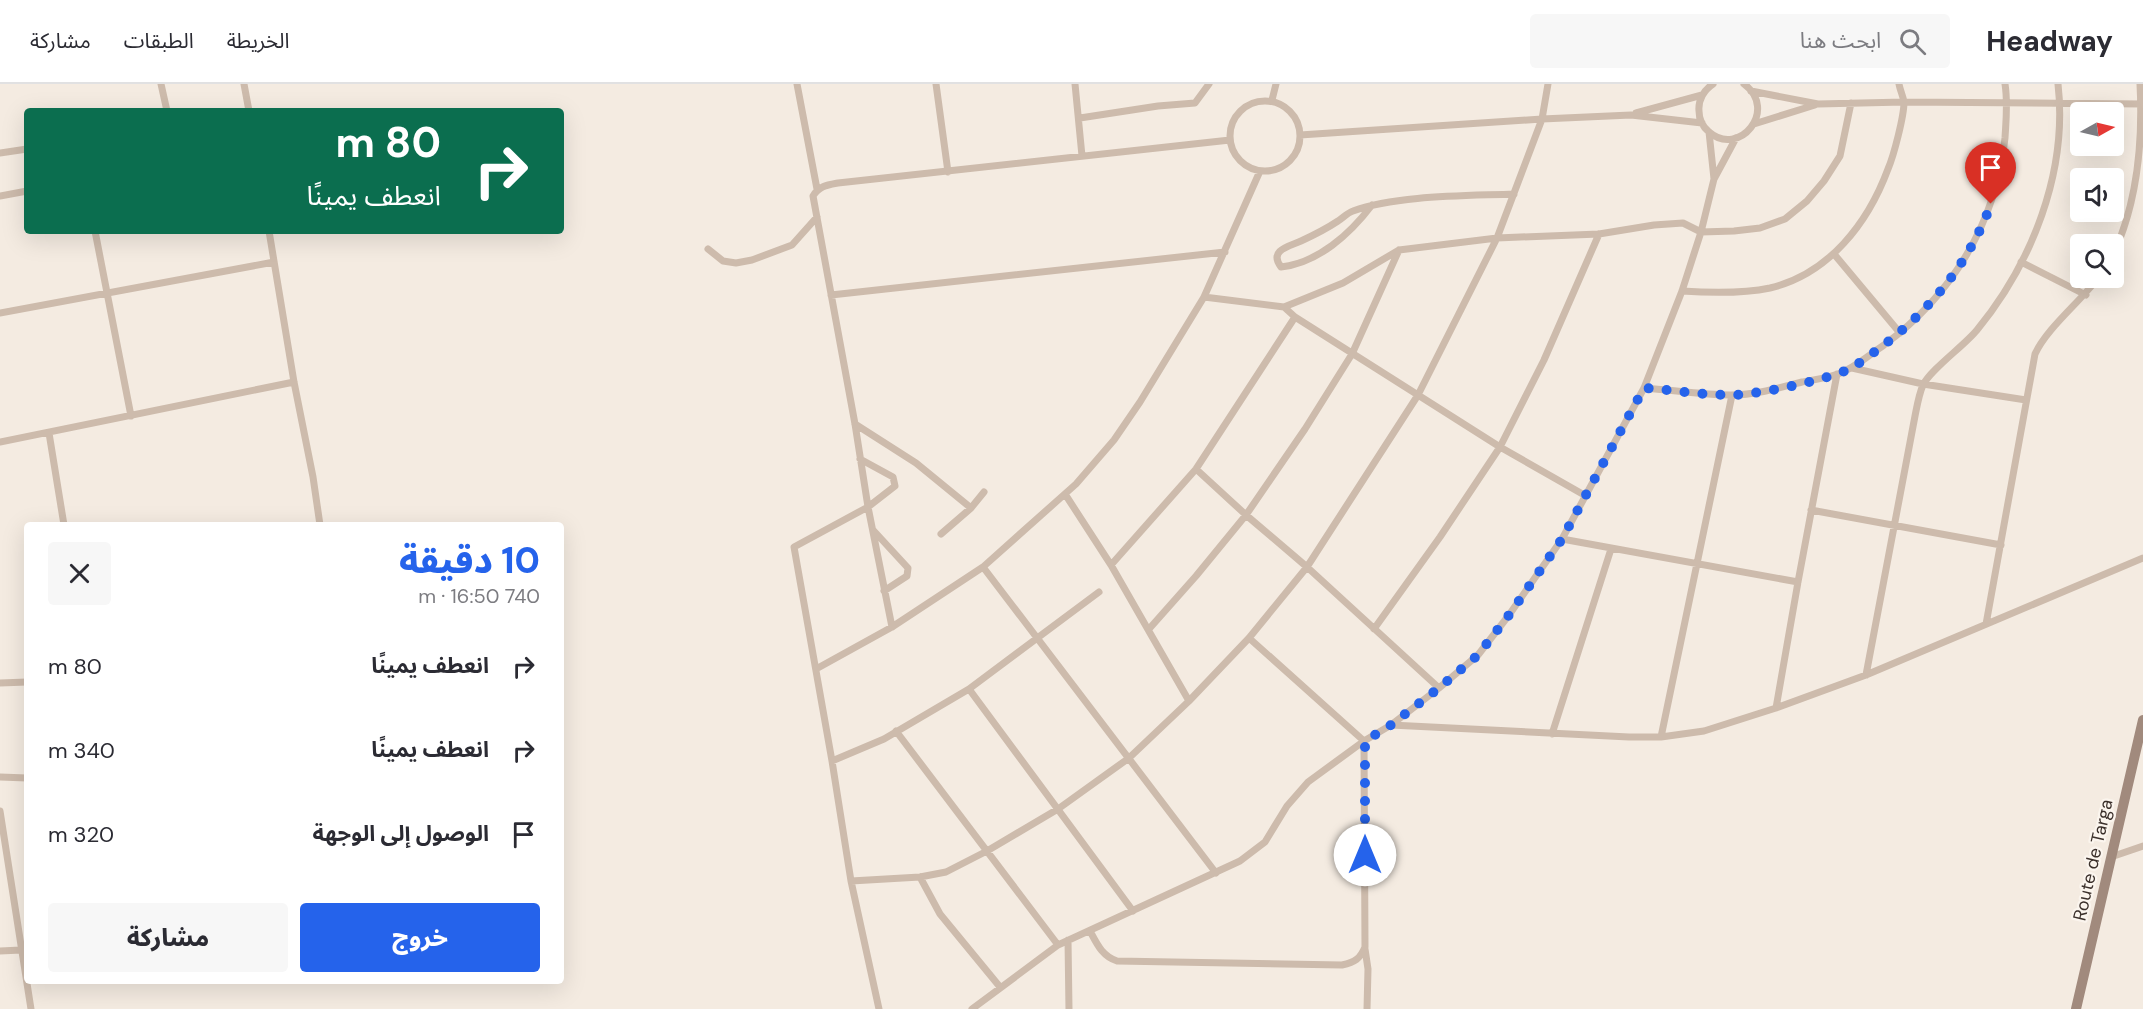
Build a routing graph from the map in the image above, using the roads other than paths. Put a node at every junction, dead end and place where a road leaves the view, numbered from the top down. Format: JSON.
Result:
{"nodes":[{"id":1,"x":161,"y":84,"type":"edge"},
{"id":2,"x":244,"y":84,"type":"edge"},
{"id":3,"x":797,"y":84,"type":"edge"},
{"id":4,"x":936,"y":84,"type":"edge"},
{"id":5,"x":1076,"y":84,"type":"edge"},
{"id":6,"x":1209,"y":84,"type":"edge"},
{"id":7,"x":1276,"y":84,"type":"edge"},
{"id":8,"x":1548,"y":84,"type":"edge"},
{"id":9,"x":1899,"y":84,"type":"edge"},
{"id":10,"x":2005,"y":84,"type":"edge"},
{"id":11,"x":2058,"y":84,"type":"edge"},
{"id":12,"x":2140,"y":84,"type":"edge"},
{"id":13,"x":1711,"y":85,"type":"edge"},
{"id":14,"x":1747,"y":87,"type":"edge"},
{"id":15,"x":1702,"y":94,"type":"junction"},
{"id":16,"x":1272,"y":100,"type":"junction"},
{"id":17,"x":1904,"y":102,"type":"junction"},
{"id":18,"x":1851,"y":103,"type":"junction"},
{"id":19,"x":2060,"y":103,"type":"junction"},
{"id":20,"x":1818,"y":104,"type":"junction"},
{"id":21,"x":2008,"y":104,"type":"junction"},
{"id":22,"x":2143,"y":104,"type":"edge"},
{"id":23,"x":166,"y":108,"type":"edge"},
{"id":24,"x":248,"y":108,"type":"edge"},
{"id":25,"x":1631,"y":115,"type":"junction"},
{"id":26,"x":1080,"y":118,"type":"junction"},
{"id":27,"x":1542,"y":119,"type":"junction"},
{"id":28,"x":1702,"y":123,"type":"junction"},
{"id":29,"x":1754,"y":124,"type":"junction"},
{"id":30,"x":1709,"y":132,"type":"junction"},
{"id":31,"x":1300,"y":135,"type":"junction"},
{"id":32,"x":1736,"y":138,"type":"junction"},
{"id":33,"x":1230,"y":140,"type":"junction"},
{"id":34,"x":24,"y":149,"type":"edge"},
{"id":35,"x":0,"y":153,"type":"edge"},
{"id":36,"x":1082,"y":156,"type":"junction"},
{"id":37,"x":1260,"y":171,"type":"junction"},
{"id":38,"x":948,"y":172,"type":"junction"},
{"id":39,"x":1714,"y":179,"type":"junction"},
{"id":40,"x":817,"y":189,"type":"junction"},
{"id":41,"x":24,"y":192,"type":"edge"},
{"id":42,"x":1514,"y":194,"type":"junction"},
{"id":43,"x":0,"y":196,"type":"edge"},
{"id":44,"x":1372,"y":205,"type":"junction"},
{"id":45,"x":817,"y":217,"type":"junction"},
{"id":46,"x":1701,"y":232,"type":"junction"},
{"id":47,"x":96,"y":234,"type":"edge"},
{"id":48,"x":270,"y":234,"type":"edge"},
{"id":49,"x":1599,"y":234,"type":"junction"},
{"id":50,"x":2121,"y":234,"type":"edge"},
{"id":51,"x":1497,"y":238,"type":"junction"},
{"id":52,"x":708,"y":249,"type":"dead end"},
{"id":53,"x":1399,"y":250,"type":"junction"},
{"id":54,"x":1226,"y":252,"type":"junction"},
{"id":55,"x":1834,"y":254,"type":"junction"},
{"id":56,"x":274,"y":261,"type":"junction"},
{"id":57,"x":2021,"y":262,"type":"junction"},
{"id":58,"x":2091,"y":288,"type":"edge"},
{"id":59,"x":1682,"y":291,"type":"junction"},
{"id":60,"x":107,"y":292,"type":"junction"},
{"id":61,"x":831,"y":295,"type":"junction"},
{"id":62,"x":2086,"y":295,"type":"junction"},
{"id":63,"x":1204,"y":297,"type":"junction"},
{"id":64,"x":1284,"y":307,"type":"junction"},
{"id":65,"x":0,"y":313,"type":"edge"},
{"id":66,"x":1295,"y":317,"type":"junction"},
{"id":67,"x":1900,"y":333,"type":"junction"},
{"id":68,"x":1352,"y":354,"type":"junction"},
{"id":69,"x":1852,"y":368,"type":"junction"},
{"id":70,"x":1837,"y":374,"type":"junction"},
{"id":71,"x":294,"y":382,"type":"junction"},
{"id":72,"x":1923,"y":384,"type":"junction"},
{"id":73,"x":1644,"y":388,"type":"junction"},
{"id":74,"x":1418,"y":395,"type":"junction"},
{"id":75,"x":1732,"y":395,"type":"junction"},
{"id":76,"x":2026,"y":400,"type":"junction"},
{"id":77,"x":130,"y":416,"type":"junction"},
{"id":78,"x":855,"y":424,"type":"junction"},
{"id":79,"x":49,"y":433,"type":"junction"},
{"id":80,"x":0,"y":442,"type":"edge"},
{"id":81,"x":1500,"y":447,"type":"junction"},
{"id":82,"x":860,"y":459,"type":"junction"},
{"id":83,"x":1196,"y":469,"type":"junction"},
{"id":84,"x":984,"y":492,"type":"dead end"},
{"id":85,"x":1065,"y":494,"type":"junction"},
{"id":86,"x":1586,"y":496,"type":"junction"},
{"id":87,"x":868,"y":507,"type":"junction"},
{"id":88,"x":971,"y":508,"type":"junction"},
{"id":89,"x":1811,"y":510,"type":"junction"},
{"id":90,"x":1246,"y":515,"type":"junction"},
{"id":91,"x":64,"y":522,"type":"edge"},
{"id":92,"x":320,"y":522,"type":"edge"},
{"id":93,"x":1894,"y":525,"type":"junction"},
{"id":94,"x":873,"y":530,"type":"junction"},
{"id":95,"x":941,"y":534,"type":"dead end"},
{"id":96,"x":1562,"y":539,"type":"junction"},
{"id":97,"x":2001,"y":545,"type":"junction"},
{"id":98,"x":1611,"y":549,"type":"junction"},
{"id":99,"x":2143,"y":558,"type":"edge"},
{"id":100,"x":1698,"y":564,"type":"junction"},
{"id":101,"x":1111,"y":565,"type":"junction"},
{"id":102,"x":983,"y":567,"type":"junction"},
{"id":103,"x":1307,"y":567,"type":"junction"},
{"id":104,"x":1798,"y":582,"type":"junction"},
{"id":105,"x":884,"y":591,"type":"junction"},
{"id":106,"x":1099,"y":592,"type":"dead end"},
{"id":107,"x":1986,"y":624,"type":"junction"},
{"id":108,"x":892,"y":627,"type":"junction"},
{"id":109,"x":1149,"y":629,"type":"junction"},
{"id":110,"x":1374,"y":629,"type":"junction"},
{"id":111,"x":1249,"y":638,"type":"junction"},
{"id":112,"x":1037,"y":639,"type":"junction"},
{"id":113,"x":816,"y":669,"type":"junction"},
{"id":114,"x":1866,"y":675,"type":"junction"},
{"id":115,"x":24,"y":682,"type":"edge"},
{"id":116,"x":0,"y":683,"type":"edge"},
{"id":117,"x":1439,"y":688,"type":"junction"},
{"id":118,"x":969,"y":689,"type":"junction"},
{"id":119,"x":1189,"y":701,"type":"junction"},
{"id":120,"x":1776,"y":708,"type":"junction"},
{"id":121,"x":2143,"y":720,"type":"edge"},
{"id":122,"x":1391,"y":725,"type":"junction"},
{"id":123,"x":896,"y":731,"type":"junction"},
{"id":124,"x":1552,"y":735,"type":"junction"},
{"id":125,"x":1661,"y":737,"type":"junction"},
{"id":126,"x":1365,"y":741,"type":"junction"},
{"id":127,"x":1129,"y":758,"type":"junction"},
{"id":128,"x":832,"y":761,"type":"junction"},
{"id":129,"x":0,"y":777,"type":"edge"},
{"id":130,"x":24,"y":778,"type":"edge"},
{"id":131,"x":1058,"y":809,"type":"junction"},
{"id":132,"x":0,"y":811,"type":"edge"},
{"id":133,"x":2143,"y":846,"type":"edge"},
{"id":134,"x":987,"y":850,"type":"junction"},
{"id":135,"x":2111,"y":857,"type":"junction"},
{"id":136,"x":9,"y":869,"type":"junction"},
{"id":137,"x":0,"y":870,"type":"edge"},
{"id":138,"x":1216,"y":873,"type":"junction"},
{"id":139,"x":920,"y":878,"type":"junction"},
{"id":140,"x":851,"y":881,"type":"junction"},
{"id":141,"x":1133,"y":911,"type":"junction"},
{"id":142,"x":1090,"y":931,"type":"junction"},
{"id":143,"x":1068,"y":940,"type":"junction"},
{"id":144,"x":1058,"y":945,"type":"junction"},
{"id":145,"x":1365,"y":947,"type":"junction"},
{"id":146,"x":21,"y":950,"type":"junction"},
{"id":147,"x":0,"y":951,"type":"edge"},
{"id":148,"x":24,"y":968,"type":"edge"},
{"id":149,"x":27,"y":984,"type":"edge"},
{"id":150,"x":1000,"y":987,"type":"junction"},
{"id":151,"x":31,"y":1009,"type":"edge"},
{"id":152,"x":879,"y":1009,"type":"edge"},
{"id":153,"x":972,"y":1009,"type":"edge"},
{"id":154,"x":1069,"y":1009,"type":"edge"},
{"id":155,"x":1367,"y":1009,"type":"edge"},
{"id":156,"x":2076,"y":1009,"type":"edge"}],
"edges":[{"from":1,"to":23,"type":"street"},
{"from":2,"to":24,"type":"street"},
{"from":3,"to":40,"type":"street"},
{"from":4,"to":38,"type":"street"},
{"from":5,"to":26,"type":"street"},
{"from":6,"to":26,"type":"street"},
{"from":7,"to":16,"type":"street"},
{"from":8,"to":27,"type":"street"},
{"from":9,"to":17,"type":"street"},
{"from":10,"to":21,"type":"street"},
{"from":11,"to":19,"type":"street"},
{"from":12,"to":22,"type":"street"},
{"from":13,"to":15,"type":"street"},
{"from":14,"to":20,"type":"street"},
{"from":14,"to":29,"type":"street"},
{"from":15,"to":25,"type":"street"},
{"from":15,"to":28,"type":"street"},
{"from":16,"to":31,"type":"street"},
{"from":16,"to":33,"type":"street"},
{"from":17,"to":18,"type":"street"},
{"from":17,"to":21,"type":"street"},
{"from":17,"to":55,"type":"street"},
{"from":18,"to":20,"type":"street"},
{"from":18,"to":46,"type":"street"},
{"from":19,"to":21,"type":"street"},
{"from":19,"to":22,"type":"street"},
{"from":19,"to":57,"type":"street"},
{"from":20,"to":29,"type":"street"},
{"from":21,"to":67,"type":"street"},
{"from":22,"to":50,"type":"street"},
{"from":25,"to":27,"type":"street"},
{"from":25,"to":28,"type":"street"},
{"from":26,"to":36,"type":"street"},
{"from":27,"to":31,"type":"street"},
{"from":27,"to":42,"type":"street"},
{"from":28,"to":30,"type":"street"},
{"from":29,"to":32,"type":"street"},
{"from":30,"to":32,"type":"street"},
{"from":30,"to":39,"type":"street"},
{"from":31,"to":37,"type":"street"},
{"from":32,"to":39,"type":"street"},
{"from":33,"to":36,"type":"street"},
{"from":33,"to":37,"type":"street"},
{"from":34,"to":35,"type":"street"},
{"from":36,"to":38,"type":"street"},
{"from":37,"to":54,"type":"street"},
{"from":38,"to":40,"type":"street"},
{"from":39,"to":46,"type":"street"},
{"from":40,"to":45,"type":"street"},
{"from":41,"to":43,"type":"street"},
{"from":42,"to":44,"type":"street"},
{"from":42,"to":51,"type":"street"},
{"from":44,"to":44,"type":"street"},
{"from":45,"to":52,"type":"street"},
{"from":45,"to":61,"type":"street"},
{"from":46,"to":49,"type":"street"},
{"from":46,"to":59,"type":"street"},
{"from":47,"to":60,"type":"street"},
{"from":48,"to":56,"type":"street"},
{"from":49,"to":51,"type":"street"},
{"from":49,"to":81,"type":"street"},
{"from":51,"to":53,"type":"street"},
{"from":51,"to":74,"type":"street"},
{"from":53,"to":64,"type":"street"},
{"from":53,"to":68,"type":"street"},
{"from":54,"to":61,"type":"street"},
{"from":54,"to":63,"type":"street"},
{"from":55,"to":59,"type":"street"},
{"from":55,"to":67,"type":"street"},
{"from":56,"to":60,"type":"street"},
{"from":56,"to":71,"type":"street"},
{"from":57,"to":62,"type":"street"},
{"from":57,"to":72,"type":"street"},
{"from":58,"to":62,"type":"street"},
{"from":59,"to":73,"type":"street"},
{"from":60,"to":65,"type":"street"},
{"from":60,"to":77,"type":"street"},
{"from":61,"to":78,"type":"street"},
{"from":62,"to":76,"type":"street"},
{"from":63,"to":64,"type":"street"},
{"from":63,"to":85,"type":"street"},
{"from":64,"to":66,"type":"street"},
{"from":66,"to":68,"type":"street"},
{"from":66,"to":83,"type":"street"},
{"from":67,"to":69,"type":"street"},
{"from":68,"to":74,"type":"street"},
{"from":68,"to":90,"type":"street"},
{"from":69,"to":70,"type":"street"},
{"from":69,"to":72,"type":"street"},
{"from":70,"to":75,"type":"street"},
{"from":70,"to":89,"type":"street"},
{"from":71,"to":77,"type":"street"},
{"from":71,"to":92,"type":"street"},
{"from":72,"to":76,"type":"street"},
{"from":72,"to":93,"type":"street"},
{"from":73,"to":75,"type":"street"},
{"from":73,"to":86,"type":"street"},
{"from":74,"to":81,"type":"street"},
{"from":74,"to":103,"type":"street"},
{"from":75,"to":100,"type":"street"},
{"from":76,"to":97,"type":"street"},
{"from":77,"to":79,"type":"street"},
{"from":78,"to":82,"type":"street"},
{"from":78,"to":88,"type":"street"},
{"from":79,"to":80,"type":"street"},
{"from":79,"to":91,"type":"street"},
{"from":81,"to":86,"type":"street"},
{"from":81,"to":110,"type":"street"},
{"from":82,"to":87,"type":"street"},
{"from":82,"to":87,"type":"street"},
{"from":83,"to":90,"type":"street"},
{"from":83,"to":101,"type":"street"},
{"from":84,"to":88,"type":"street"},
{"from":85,"to":101,"type":"street"},
{"from":85,"to":102,"type":"street"},
{"from":86,"to":96,"type":"street"},
{"from":87,"to":94,"type":"street"},
{"from":87,"to":113,"type":"street"},
{"from":88,"to":95,"type":"street"},
{"from":89,"to":93,"type":"street"},
{"from":89,"to":104,"type":"street"},
{"from":90,"to":103,"type":"street"},
{"from":90,"to":109,"type":"street"},
{"from":93,"to":97,"type":"street"},
{"from":93,"to":114,"type":"street"},
{"from":94,"to":105,"type":"street"},
{"from":94,"to":105,"type":"street"},
{"from":96,"to":98,"type":"street"},
{"from":96,"to":117,"type":"street"},
{"from":97,"to":107,"type":"street"},
{"from":98,"to":100,"type":"street"},
{"from":98,"to":124,"type":"street"},
{"from":99,"to":107,"type":"street"},
{"from":100,"to":104,"type":"street"},
{"from":100,"to":125,"type":"street"},
{"from":101,"to":109,"type":"street"},
{"from":102,"to":108,"type":"street"},
{"from":102,"to":112,"type":"street"},
{"from":103,"to":110,"type":"street"},
{"from":103,"to":111,"type":"street"},
{"from":104,"to":120,"type":"street"},
{"from":105,"to":108,"type":"street"},
{"from":106,"to":112,"type":"street"},
{"from":107,"to":114,"type":"street"},
{"from":108,"to":113,"type":"street"},
{"from":109,"to":119,"type":"street"},
{"from":110,"to":117,"type":"street"},
{"from":111,"to":119,"type":"street"},
{"from":111,"to":126,"type":"street"},
{"from":112,"to":118,"type":"street"},
{"from":112,"to":127,"type":"street"},
{"from":113,"to":128,"type":"street"},
{"from":114,"to":120,"type":"street"},
{"from":115,"to":116,"type":"street"},
{"from":117,"to":122,"type":"street"},
{"from":118,"to":123,"type":"street"},
{"from":118,"to":131,"type":"street"},
{"from":119,"to":127,"type":"street"},
{"from":120,"to":125,"type":"street"},
{"from":121,"to":135,"type":"main road","name":"Route de Targa"},
{"from":122,"to":124,"type":"street"},
{"from":122,"to":126,"type":"street"},
{"from":123,"to":128,"type":"street"},
{"from":123,"to":134,"type":"street"},
{"from":124,"to":125,"type":"street"},
{"from":126,"to":138,"type":"street"},
{"from":126,"to":145,"type":"street"},
{"from":127,"to":131,"type":"street"},
{"from":127,"to":138,"type":"street"},
{"from":128,"to":140,"type":"street"},
{"from":129,"to":130,"type":"street"},
{"from":131,"to":134,"type":"street"},
{"from":131,"to":141,"type":"street"},
{"from":132,"to":136,"type":"street"},
{"from":133,"to":135,"type":"street"},
{"from":134,"to":139,"type":"street"},
{"from":134,"to":144,"type":"street"},
{"from":135,"to":156,"type":"main road","name":"Route de Targa"},
{"from":136,"to":137,"type":"street"},
{"from":136,"to":146,"type":"street"},
{"from":138,"to":141,"type":"street"},
{"from":139,"to":140,"type":"street"},
{"from":139,"to":150,"type":"street"},
{"from":140,"to":152,"type":"street"},
{"from":141,"to":142,"type":"street"},
{"from":142,"to":143,"type":"street"},
{"from":142,"to":145,"type":"street"},
{"from":143,"to":144,"type":"street"},
{"from":143,"to":154,"type":"street"},
{"from":144,"to":150,"type":"street"},
{"from":145,"to":155,"type":"street"},
{"from":146,"to":147,"type":"street"},
{"from":146,"to":148,"type":"street"},
{"from":149,"to":151,"type":"street"},
{"from":150,"to":153,"type":"street"}]}
